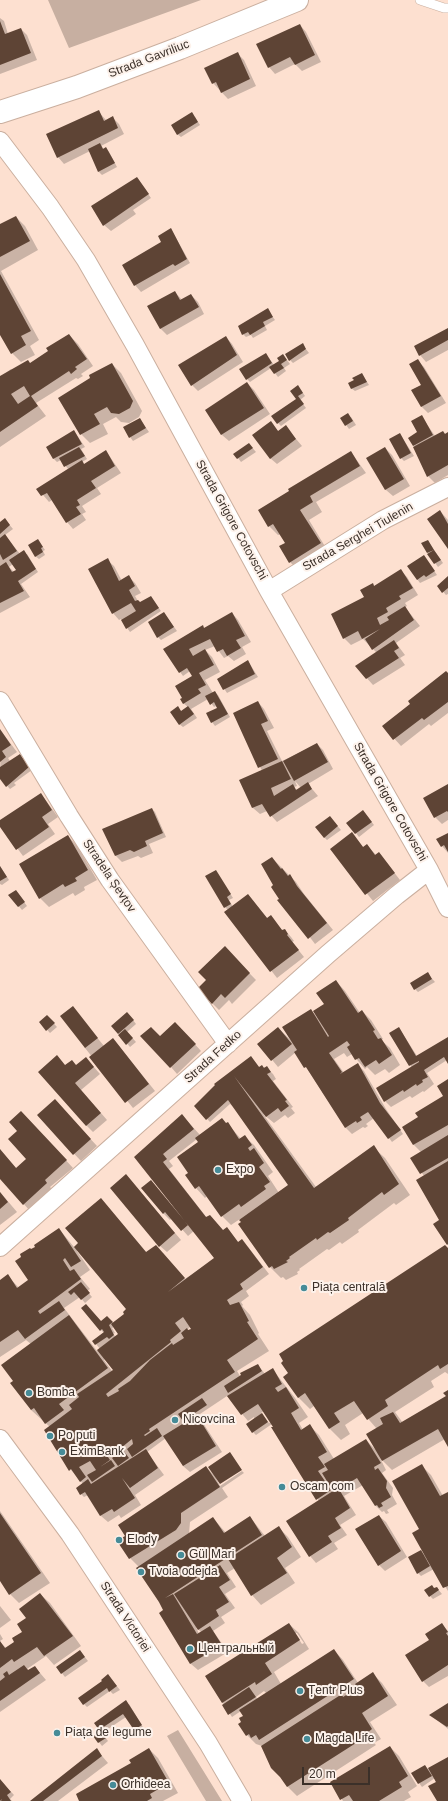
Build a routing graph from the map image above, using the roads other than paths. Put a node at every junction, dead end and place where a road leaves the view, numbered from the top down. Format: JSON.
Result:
{"nodes":[{"id":1,"x":297,"y":0,"type":"edge"},
{"id":2,"x":420,"y":0,"type":"edge"},
{"id":3,"x":448,"y":8,"type":"edge"},
{"id":4,"x":0,"y":112,"type":"edge"},
{"id":5,"x":0,"y":142,"type":"edge"},
{"id":6,"x":448,"y":487,"type":"edge"},
{"id":7,"x":269,"y":591,"type":"junction"},
{"id":8,"x":0,"y":701,"type":"edge"},
{"id":9,"x":429,"y":870,"type":"junction"},
{"id":10,"x":448,"y":908,"type":"edge"},
{"id":11,"x":228,"y":1044,"type":"junction"},
{"id":12,"x":0,"y":1247,"type":"edge"},
{"id":13,"x":0,"y":1439,"type":"edge"},
{"id":14,"x":242,"y":1801,"type":"edge"}],
"edges":[{"from":1,"to":4,"type":"street","name":"Strada Gavriliuc"},
{"from":2,"to":3,"type":"lane"},
{"from":5,"to":7,"type":"street","name":"Strada Grigore Cotovschi"},
{"from":6,"to":7,"type":"street","name":"Strada Serghei Tiulenin"},
{"from":7,"to":9,"type":"street","name":"Strada Grigore Cotovschi"},
{"from":8,"to":11,"type":"street","name":"Stradela Șevțov"},
{"from":9,"to":10,"type":"street","name":"Strada Grigore Cotovschi"},
{"from":9,"to":11,"type":"street","name":"Strada Fedko"},
{"from":11,"to":12,"type":"street","name":"Strada Fedko"},
{"from":13,"to":14,"type":"street","name":"Strada Victoriei"}]}
